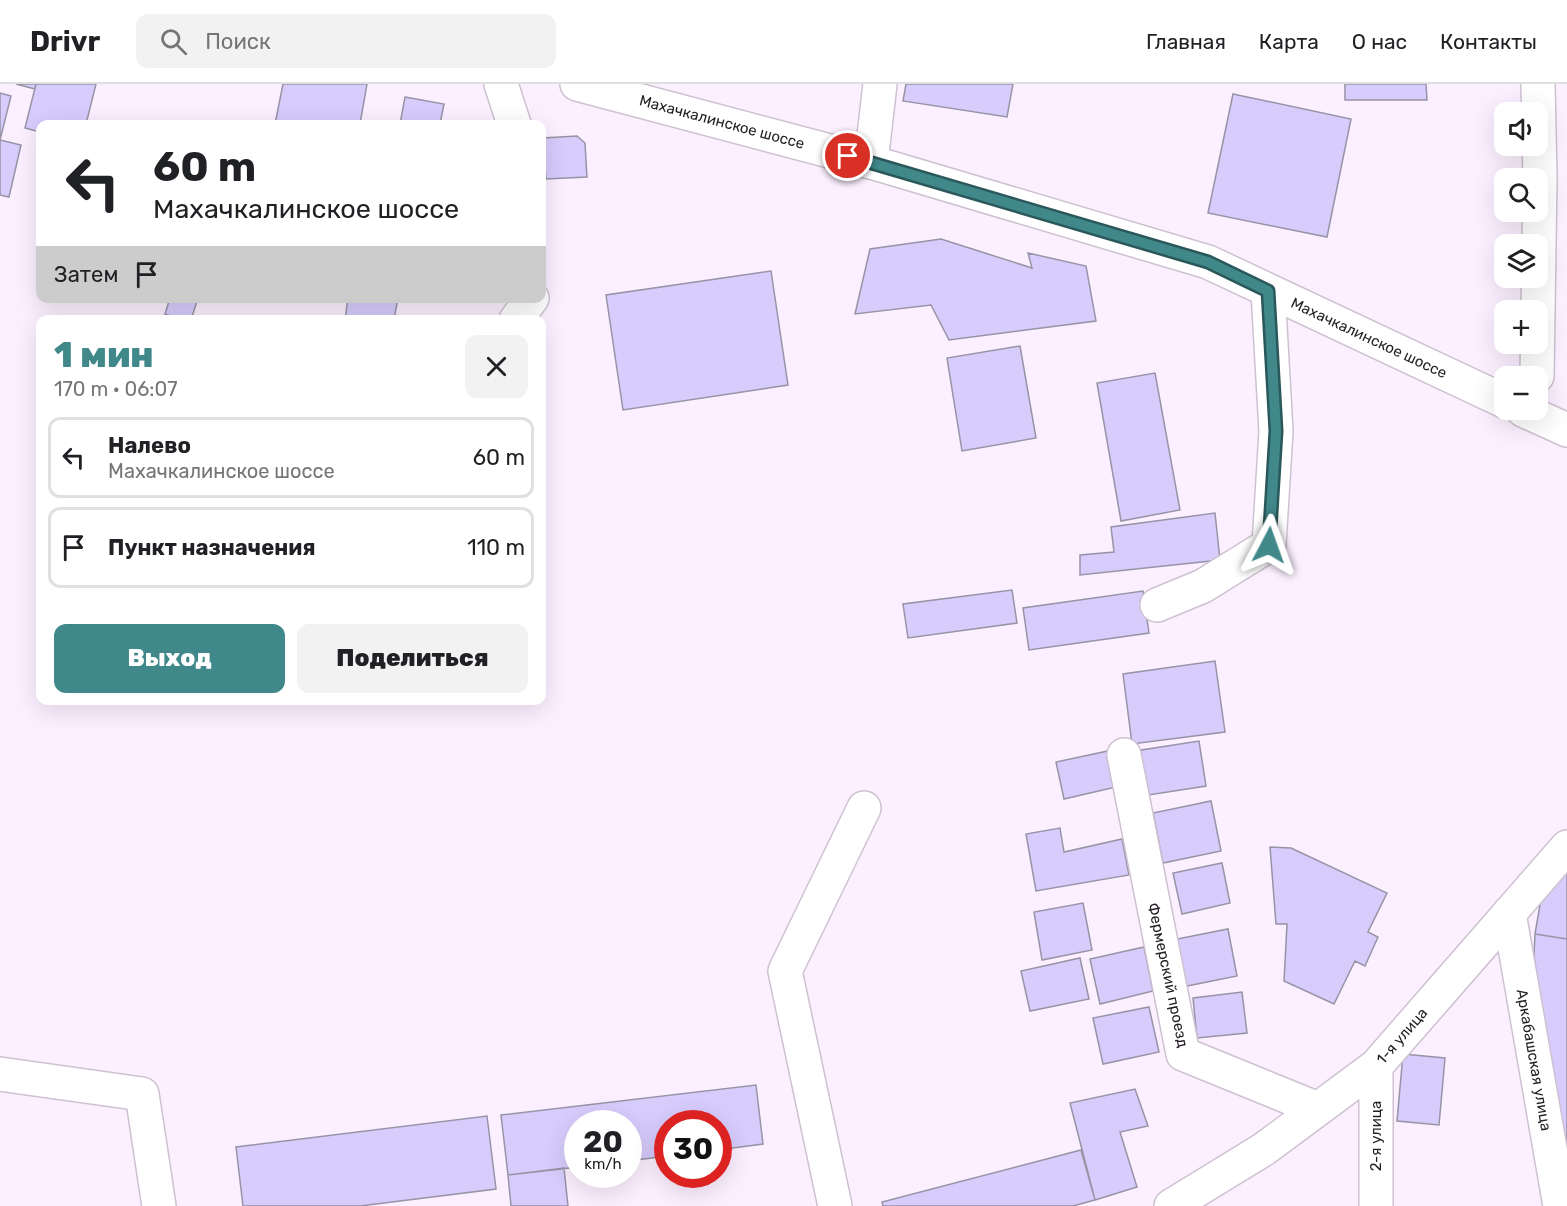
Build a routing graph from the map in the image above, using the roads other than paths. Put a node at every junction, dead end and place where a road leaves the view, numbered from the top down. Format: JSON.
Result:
{"nodes":[{"id":1,"x":501,"y":84,"type":"edge"},
{"id":2,"x":577,"y":84,"type":"edge"},
{"id":3,"x":880,"y":84,"type":"edge"},
{"id":4,"x":1538,"y":84,"type":"edge"},
{"id":5,"x":513,"y":120,"type":"edge"},
{"id":6,"x":871,"y":162,"type":"junction"},
{"id":7,"x":1268,"y":291,"type":"junction"},
{"id":8,"x":1537,"y":366,"type":"edge"},
{"id":9,"x":1494,"y":396,"type":"edge"},
{"id":10,"x":1548,"y":420,"type":"edge"},
{"id":11,"x":1567,"y":430,"type":"edge"},
{"id":12,"x":1157,"y":605,"type":"dead end"},
{"id":13,"x":1124,"y":754,"type":"dead end"},
{"id":14,"x":864,"y":808,"type":"dead end"},
{"id":15,"x":1567,"y":847,"type":"edge"},
{"id":16,"x":1509,"y":913,"type":"junction"},
{"id":17,"x":1376,"y":1066,"type":"junction"},
{"id":18,"x":0,"y":1074,"type":"edge"},
{"id":19,"x":1318,"y":1109,"type":"junction"},
{"id":20,"x":159,"y":1206,"type":"edge"},
{"id":21,"x":835,"y":1206,"type":"edge"},
{"id":22,"x":1171,"y":1206,"type":"edge"},
{"id":23,"x":1376,"y":1206,"type":"edge"},
{"id":24,"x":1560,"y":1206,"type":"edge"}],
"edges":[{"from":1,"to":5,"type":"main road"},
{"from":2,"to":6,"type":"main road","name":"Махачкалинское шоссе"},
{"from":3,"to":6,"type":"main road"},
{"from":4,"to":8,"type":"main road"},
{"from":6,"to":7,"type":"main road","name":"Махачкалинское шоссе"},
{"from":7,"to":9,"type":"main road","name":"Махачкалинское шоссе"},
{"from":7,"to":12,"type":"main road"},
{"from":10,"to":11,"type":"main road"},
{"from":13,"to":19,"type":"main road","name":"Фермерский проезд"},
{"from":14,"to":21,"type":"main road"},
{"from":15,"to":16,"type":"main road","name":"1-я улица"},
{"from":16,"to":17,"type":"main road","name":"1-я улица"},
{"from":16,"to":24,"type":"main road","name":"Аркабашская улица"},
{"from":17,"to":19,"type":"main road","name":"1-я улица"},
{"from":17,"to":23,"type":"main road","name":"2-я улица"},
{"from":18,"to":20,"type":"main road"},
{"from":19,"to":22,"type":"main road","name":"1-я улица"}]}
